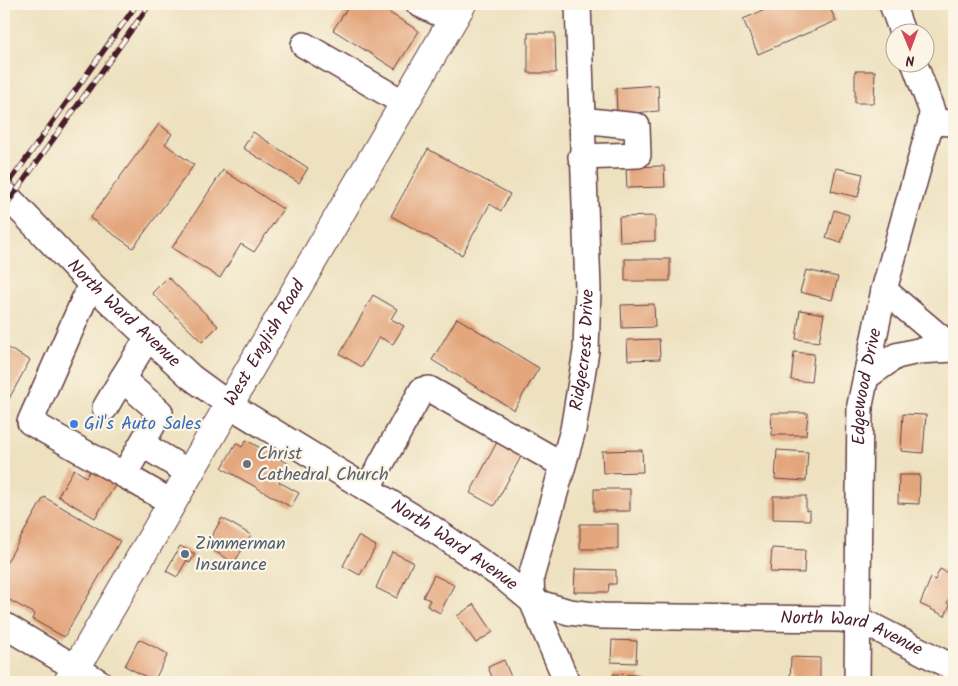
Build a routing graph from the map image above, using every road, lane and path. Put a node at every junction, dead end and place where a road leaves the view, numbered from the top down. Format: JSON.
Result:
{"nodes":[{"id":1,"x":419,"y":4,"type":"edge"},
{"id":2,"x":578,"y":4,"type":"edge"},
{"id":3,"x":892,"y":4,"type":"edge"},
{"id":4,"x":458,"y":12,"type":"edge"},
{"id":5,"x":898,"y":22,"type":"edge"},
{"id":6,"x":304,"y":45,"type":"dead end"},
{"id":7,"x":918,"y":72,"type":"edge"},
{"id":8,"x":404,"y":104,"type":"junction"},
{"id":9,"x":581,"y":120,"type":"junction"},
{"id":10,"x":943,"y":122,"type":"edge"},
{"id":11,"x":582,"y":157,"type":"junction"},
{"id":12,"x":8,"y":198,"type":"edge"},
{"id":13,"x":91,"y":284,"type":"junction"},
{"id":14,"x":884,"y":290,"type":"junction"},
{"id":15,"x":149,"y":336,"type":"junction"},
{"id":16,"x":954,"y":349,"type":"edge"},
{"id":17,"x":866,"y":377,"type":"junction"},
{"id":18,"x":122,"y":379,"type":"junction"},
{"id":19,"x":228,"y":404,"type":"junction"},
{"id":20,"x":105,"y":408,"type":"dead end"},
{"id":21,"x":142,"y":444,"type":"junction"},
{"id":22,"x":563,"y":465,"type":"junction"},
{"id":23,"x":188,"y":472,"type":"junction"},
{"id":24,"x":124,"y":474,"type":"junction"},
{"id":25,"x":367,"y":489,"type":"junction"},
{"id":26,"x":171,"y":502,"type":"junction"},
{"id":27,"x":532,"y":601,"type":"junction"},
{"id":28,"x":859,"y":622,"type":"junction"},
{"id":29,"x":4,"y":625,"type":"edge"},
{"id":30,"x":954,"y":668,"type":"edge"},
{"id":31,"x":72,"y":675,"type":"edge"},
{"id":32,"x":99,"y":682,"type":"edge"},
{"id":33,"x":568,"y":682,"type":"edge"},
{"id":34,"x":856,"y":682,"type":"edge"}],
"edges":[{"from":1,"to":4,"type":"street"},
{"from":2,"to":9,"type":"street","name":"Ridgecrest Drive"},
{"from":3,"to":5,"type":"street"},
{"from":4,"to":8,"type":"main road","name":"West English Road"},
{"from":6,"to":8,"type":"street"},
{"from":7,"to":10,"type":"street"},
{"from":8,"to":19,"type":"main road","name":"West English Road"},
{"from":9,"to":11,"type":"street","name":"Ridgecrest Drive"},
{"from":9,"to":11,"type":"street"},
{"from":10,"to":14,"type":"street","name":"Edgewood Drive"},
{"from":11,"to":22,"type":"street","name":"Ridgecrest Drive"},
{"from":12,"to":13,"type":"street","name":"North Ward Avenue"},
{"from":13,"to":15,"type":"street","name":"North Ward Avenue"},
{"from":13,"to":24,"type":"street"},
{"from":14,"to":16,"type":"street"},
{"from":14,"to":17,"type":"street","name":"Edgewood Drive"},
{"from":15,"to":18,"type":"street"},
{"from":15,"to":19,"type":"street","name":"North Ward Avenue"},
{"from":16,"to":17,"type":"street"},
{"from":17,"to":28,"type":"street","name":"Edgewood Drive"},
{"from":18,"to":20,"type":"street"},
{"from":18,"to":21,"type":"street"},
{"from":19,"to":23,"type":"main road","name":"West English Road"},
{"from":19,"to":25,"type":"street","name":"North Ward Avenue"},
{"from":21,"to":23,"type":"street"},
{"from":21,"to":24,"type":"street"},
{"from":22,"to":25,"type":"street"},
{"from":22,"to":27,"type":"street","name":"Ridgecrest Drive"},
{"from":23,"to":26,"type":"main road","name":"West English Road"},
{"from":24,"to":26,"type":"street"},
{"from":25,"to":27,"type":"street","name":"North Ward Avenue"},
{"from":26,"to":31,"type":"main road","name":"West English Road"},
{"from":27,"to":28,"type":"street","name":"North Ward Avenue"},
{"from":27,"to":33,"type":"street","name":"Ridgecrest Drive"},
{"from":28,"to":30,"type":"street","name":"North Ward Avenue"},
{"from":28,"to":34,"type":"street","name":"Edgewood Drive"},
{"from":29,"to":31,"type":"street"},
{"from":31,"to":32,"type":"street"}]}
